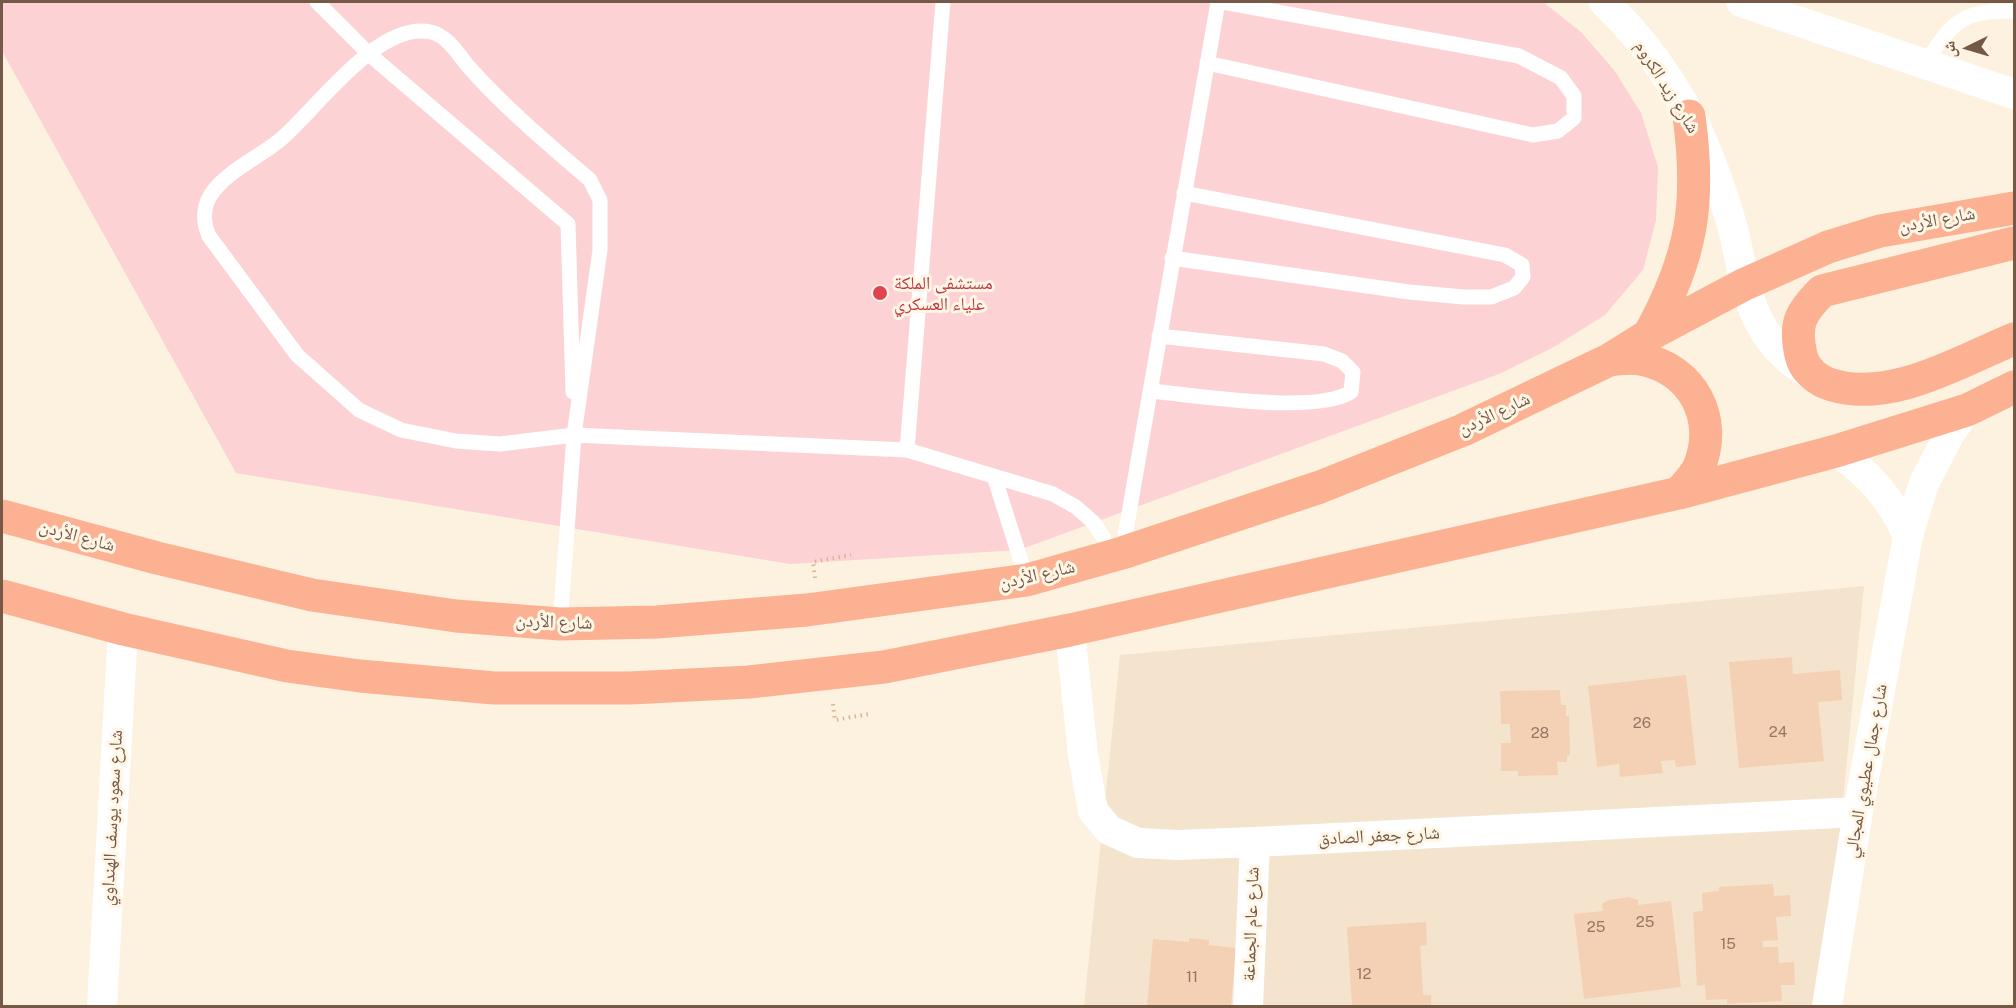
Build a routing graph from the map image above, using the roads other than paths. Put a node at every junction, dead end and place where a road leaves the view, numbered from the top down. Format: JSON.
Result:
{"nodes":[{"id":1,"x":317,"y":2,"type":"edge"},
{"id":2,"x":943,"y":2,"type":"edge"},
{"id":3,"x":1218,"y":2,"type":"edge"},
{"id":4,"x":1223,"y":2,"type":"edge"},
{"id":5,"x":1604,"y":2,"type":"edge"},
{"id":6,"x":1741,"y":2,"type":"edge"},
{"id":7,"x":1986,"y":6,"type":"edge"},
{"id":8,"x":2014,"y":11,"type":"edge"},
{"id":9,"x":369,"y":54,"type":"junction"},
{"id":10,"x":1207,"y":63,"type":"junction"},
{"id":11,"x":1925,"y":64,"type":"junction"},
{"id":12,"x":2014,"y":94,"type":"edge"},
{"id":13,"x":1689,"y":116,"type":"junction"},
{"id":14,"x":1184,"y":193,"type":"junction"},
{"id":15,"x":2014,"y":208,"type":"edge"},
{"id":16,"x":2014,"y":243,"type":"edge"},
{"id":17,"x":1172,"y":258,"type":"junction"},
{"id":18,"x":1743,"y":285,"type":"junction"},
{"id":19,"x":1649,"y":335,"type":"junction"},
{"id":20,"x":1159,"y":336,"type":"junction"},
{"id":21,"x":2014,"y":339,"type":"edge"},
{"id":22,"x":1609,"y":360,"type":"junction"},
{"id":23,"x":1819,"y":381,"type":"junction"},
{"id":24,"x":2014,"y":387,"type":"edge"},
{"id":25,"x":1150,"y":391,"type":"junction"},
{"id":26,"x":1967,"y":410,"type":"junction"},
{"id":27,"x":574,"y":435,"type":"junction"},
{"id":28,"x":907,"y":450,"type":"junction"},
{"id":29,"x":1836,"y":451,"type":"junction"},
{"id":30,"x":994,"y":476,"type":"junction"},
{"id":31,"x":1679,"y":493,"type":"junction"},
{"id":32,"x":2,"y":516,"type":"edge"},
{"id":33,"x":1908,"y":536,"type":"junction"},
{"id":34,"x":1116,"y":555,"type":"junction"},
{"id":35,"x":1027,"y":580,"type":"junction"},
{"id":36,"x":2,"y":596,"type":"edge"},
{"id":37,"x":560,"y":624,"type":"junction"},
{"id":38,"x":123,"y":629,"type":"junction"},
{"id":39,"x":1070,"y":630,"type":"junction"},
{"id":40,"x":1858,"y":812,"type":"junction"},
{"id":41,"x":1255,"y":842,"type":"junction"},
{"id":42,"x":102,"y":1006,"type":"edge"},
{"id":43,"x":1248,"y":1006,"type":"edge"},
{"id":44,"x":1827,"y":1006,"type":"edge"}],
"edges":[{"from":1,"to":9,"type":"lane"},
{"from":2,"to":28,"type":"lane"},
{"from":3,"to":10,"type":"lane"},
{"from":4,"to":10,"type":"lane"},
{"from":5,"to":13,"type":"street","name":"شارع زيد الكروم"},
{"from":6,"to":11,"type":"street"},
{"from":7,"to":8,"type":"lane"},
{"from":7,"to":11,"type":"lane"},
{"from":9,"to":27,"type":"lane"},
{"from":9,"to":27,"type":"lane"},
{"from":9,"to":27,"type":"lane"},
{"from":10,"to":14,"type":"lane"},
{"from":11,"to":12,"type":"street"},
{"from":13,"to":18,"type":"street","name":"شارع زيد الكروم"},
{"from":13,"to":19,"type":"highway"},
{"from":14,"to":17,"type":"lane"},
{"from":14,"to":17,"type":"lane"},
{"from":15,"to":18,"type":"highway","name":"شارع الأردن"},
{"from":16,"to":23,"type":"highway"},
{"from":17,"to":20,"type":"lane"},
{"from":18,"to":19,"type":"highway","name":"شارع الأردن"},
{"from":18,"to":23,"type":"street","name":"شارع زيد الكروم"},
{"from":19,"to":22,"type":"highway","name":"شارع الأردن"},
{"from":20,"to":25,"type":"lane"},
{"from":20,"to":25,"type":"lane"},
{"from":21,"to":23,"type":"highway"},
{"from":22,"to":31,"type":"highway"},
{"from":22,"to":34,"type":"highway","name":"شارع الأردن"},
{"from":24,"to":26,"type":"highway"},
{"from":25,"to":34,"type":"lane"},
{"from":26,"to":29,"type":"highway"},
{"from":26,"to":33,"type":"street","name":"شارع جمال عطيوي المجالي"},
{"from":27,"to":28,"type":"lane"},
{"from":27,"to":37,"type":"lane"},
{"from":28,"to":30,"type":"lane"},
{"from":29,"to":31,"type":"highway"},
{"from":29,"to":33,"type":"street"},
{"from":30,"to":34,"type":"lane"},
{"from":30,"to":35,"type":"lane"},
{"from":31,"to":39,"type":"highway"},
{"from":32,"to":37,"type":"highway","name":"شارع الأردن"},
{"from":33,"to":40,"type":"street","name":"شارع جمال عطيوي المجالي"},
{"from":34,"to":35,"type":"highway","name":"شارع الأردن"},
{"from":35,"to":37,"type":"highway","name":"شارع الأردن"},
{"from":36,"to":38,"type":"highway"},
{"from":38,"to":39,"type":"highway"},
{"from":38,"to":42,"type":"street","name":"شارع سعود يوسف الهنداوي"},
{"from":39,"to":41,"type":"street","name":"شارع جعفر الصادق"},
{"from":40,"to":41,"type":"street","name":"شارع جعفر الصادق"},
{"from":40,"to":44,"type":"street","name":"شارع جمال عطيوي المجالي"},
{"from":41,"to":43,"type":"street","name":"شارع عام الجماعة"}]}
